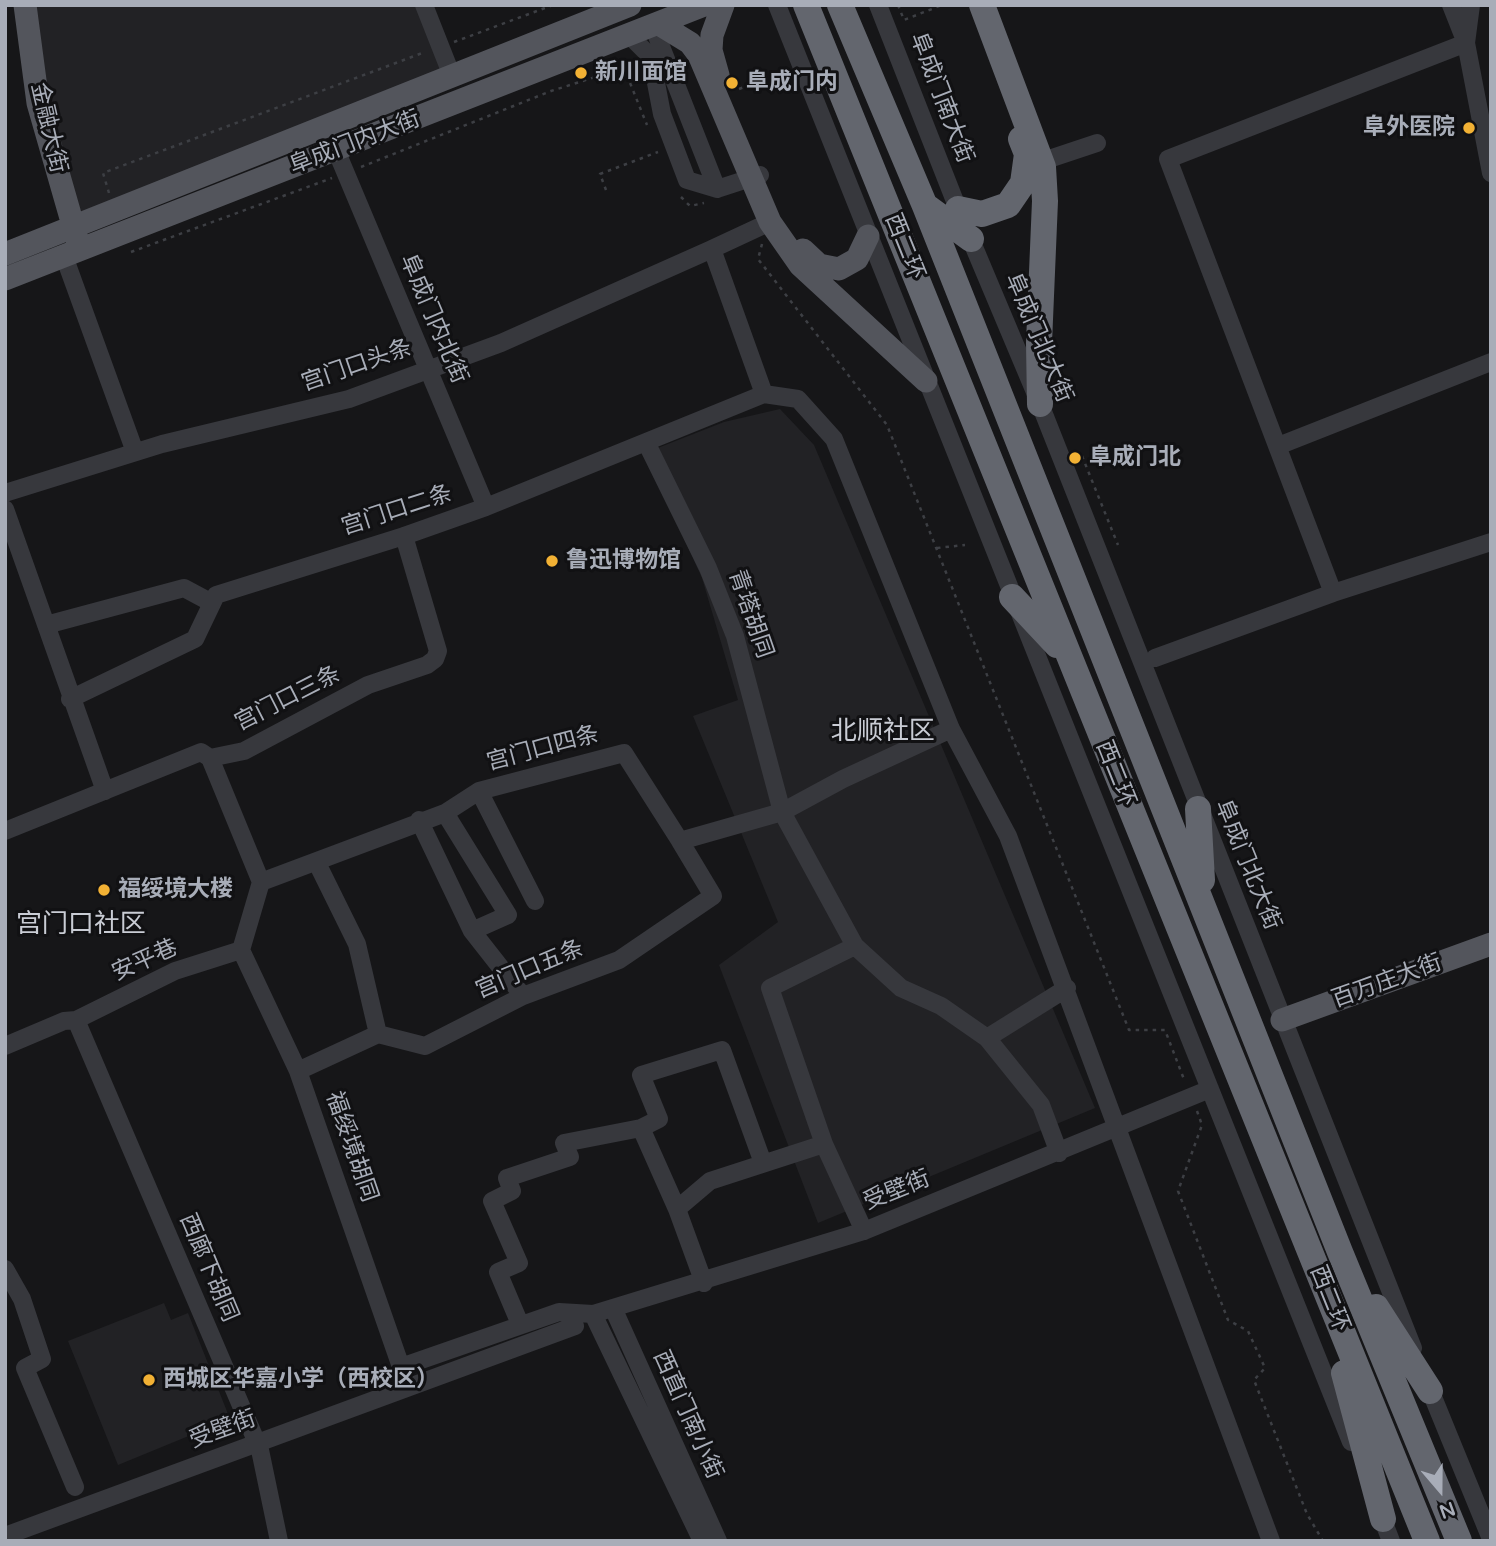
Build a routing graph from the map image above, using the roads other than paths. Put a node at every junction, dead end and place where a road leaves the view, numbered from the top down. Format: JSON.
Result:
{"nodes":[{"id":1,"x":25,"y":5,"type":"edge"},
{"id":2,"x":424,"y":5,"type":"edge"},
{"id":3,"x":630,"y":5,"type":"edge"},
{"id":4,"x":704,"y":5,"type":"edge"},
{"id":5,"x":723,"y":5,"type":"edge"},
{"id":6,"x":777,"y":5,"type":"edge"},
{"id":7,"x":806,"y":5,"type":"edge"},
{"id":8,"x":840,"y":5,"type":"edge"},
{"id":9,"x":878,"y":5,"type":"edge"},
{"id":10,"x":973,"y":5,"type":"edge"},
{"id":11,"x":982,"y":5,"type":"edge"},
{"id":12,"x":1451,"y":5,"type":"edge"},
{"id":13,"x":1471,"y":5,"type":"edge"},
{"id":14,"x":656,"y":25,"type":"junction"},
{"id":15,"x":629,"y":35,"type":"junction"},
{"id":16,"x":1466,"y":43,"type":"junction"},
{"id":17,"x":452,"y":76,"type":"junction"},
{"id":18,"x":1097,"y":143,"type":"dead end"},
{"id":19,"x":336,"y":150,"type":"junction"},
{"id":20,"x":1052,"y":158,"type":"dead end"},
{"id":21,"x":1491,"y":173,"type":"edge"},
{"id":22,"x":755,"y":177,"type":"junction"},
{"id":23,"x":717,"y":189,"type":"junction"},
{"id":24,"x":925,"y":206,"type":"junction"},
{"id":25,"x":958,"y":209,"type":"junction"},
{"id":26,"x":763,"y":225,"type":"junction"},
{"id":27,"x":73,"y":226,"type":"junction"},
{"id":28,"x":867,"y":236,"type":"junction"},
{"id":29,"x":971,"y":239,"type":"junction"},
{"id":30,"x":712,"y":249,"type":"junction"},
{"id":31,"x":72,"y":252,"type":"junction"},
{"id":32,"x":5,"y":254,"type":"edge"},
{"id":33,"x":5,"y":279,"type":"edge"},
{"id":34,"x":1491,"y":362,"type":"edge"},
{"id":35,"x":426,"y":369,"type":"junction"},
{"id":36,"x":926,"y":381,"type":"junction"},
{"id":37,"x":764,"y":394,"type":"junction"},
{"id":38,"x":1040,"y":404,"type":"junction"},
{"id":39,"x":646,"y":442,"type":"junction"},
{"id":40,"x":1278,"y":446,"type":"junction"},
{"id":41,"x":135,"y":452,"type":"junction"},
{"id":42,"x":5,"y":492,"type":"edge"},
{"id":43,"x":486,"y":507,"type":"junction"},
{"id":44,"x":5,"y":509,"type":"edge"},
{"id":45,"x":404,"y":536,"type":"junction"},
{"id":46,"x":1491,"y":542,"type":"edge"},
{"id":47,"x":1333,"y":593,"type":"junction"},
{"id":48,"x":1012,"y":597,"type":"junction"},
{"id":49,"x":212,"y":603,"type":"junction"},
{"id":50,"x":46,"y":625,"type":"junction"},
{"id":51,"x":1067,"y":656,"type":"junction"},
{"id":52,"x":1155,"y":658,"type":"dead end"},
{"id":53,"x":70,"y":699,"type":"junction"},
{"id":54,"x":951,"y":729,"type":"junction"},
{"id":55,"x":210,"y":758,"type":"junction"},
{"id":56,"x":105,"y":791,"type":"junction"},
{"id":57,"x":479,"y":791,"type":"junction"},
{"id":58,"x":1198,"y":809,"type":"junction"},
{"id":59,"x":782,"y":812,"type":"junction"},
{"id":60,"x":445,"y":813,"type":"junction"},
{"id":61,"x":419,"y":820,"type":"junction"},
{"id":62,"x":5,"y":831,"type":"edge"},
{"id":63,"x":680,"y":841,"type":"junction"},
{"id":64,"x":317,"y":863,"type":"junction"},
{"id":65,"x":261,"y":882,"type":"junction"},
{"id":66,"x":535,"y":901,"type":"dead end"},
{"id":67,"x":1204,"y":906,"type":"junction"},
{"id":68,"x":472,"y":931,"type":"junction"},
{"id":69,"x":1491,"y":944,"type":"edge"},
{"id":70,"x":855,"y":946,"type":"junction"},
{"id":71,"x":241,"y":950,"type":"junction"},
{"id":72,"x":1067,"y":988,"type":"junction"},
{"id":73,"x":523,"y":996,"type":"junction"},
{"id":74,"x":76,"y":1020,"type":"junction"},
{"id":75,"x":1282,"y":1020,"type":"junction"},
{"id":76,"x":378,"y":1034,"type":"junction"},
{"id":77,"x":988,"y":1038,"type":"junction"},
{"id":78,"x":5,"y":1046,"type":"edge"},
{"id":79,"x":298,"y":1071,"type":"junction"},
{"id":80,"x":1210,"y":1089,"type":"junction"},
{"id":81,"x":640,"y":1128,"type":"junction"},
{"id":82,"x":1116,"y":1129,"type":"junction"},
{"id":83,"x":824,"y":1144,"type":"junction"},
{"id":84,"x":1059,"y":1153,"type":"junction"},
{"id":85,"x":763,"y":1163,"type":"junction"},
{"id":86,"x":677,"y":1209,"type":"junction"},
{"id":87,"x":864,"y":1231,"type":"junction"},
{"id":88,"x":1340,"y":1252,"type":"junction"},
{"id":89,"x":1314,"y":1263,"type":"junction"},
{"id":90,"x":5,"y":1269,"type":"edge"},
{"id":91,"x":704,"y":1283,"type":"junction"},
{"id":92,"x":613,"y":1308,"type":"junction"},
{"id":93,"x":593,"y":1314,"type":"junction"},
{"id":94,"x":520,"y":1324,"type":"junction"},
{"id":95,"x":575,"y":1326,"type":"dead end"},
{"id":96,"x":401,"y":1367,"type":"joint"},
{"id":97,"x":1430,"y":1391,"type":"junction"},
{"id":98,"x":75,"y":1487,"type":"dead end"},
{"id":99,"x":1387,"y":1530,"type":"edge"},
{"id":100,"x":5,"y":1536,"type":"edge"},
{"id":101,"x":1491,"y":1539,"type":"edge"},
{"id":102,"x":279,"y":1541,"type":"edge"},
{"id":103,"x":702,"y":1541,"type":"edge"},
{"id":104,"x":718,"y":1541,"type":"edge"},
{"id":105,"x":1271,"y":1541,"type":"edge"},
{"id":106,"x":1427,"y":1541,"type":"edge"},
{"id":107,"x":1459,"y":1541,"type":"edge"}],
"edges":[{"from":1,"to":27,"type":"main road","name":"金融大街"},
{"from":2,"to":17,"type":"street"},
{"from":3,"to":17,"type":"main road","name":"阜成门内大街"},
{"from":4,"to":14,"type":"main road","name":"阜成门内大街"},
{"from":5,"to":22,"type":"main road"},
{"from":6,"to":28,"type":"street"},
{"from":7,"to":51,"type":"highway","name":"西二环"},
{"from":8,"to":24,"type":"highway","name":"西二环"},
{"from":9,"to":25,"type":"street","name":"阜成门南大街"},
{"from":10,"to":25,"type":"highway"},
{"from":11,"to":38,"type":"highway"},
{"from":12,"to":16,"type":"street"},
{"from":13,"to":16,"type":"street"},
{"from":14,"to":15,"type":"main road","name":"阜成门内大街"},
{"from":14,"to":22,"type":"main road"},
{"from":14,"to":23,"type":"street"},
{"from":15,"to":19,"type":"main road","name":"阜成门内大街"},
{"from":15,"to":23,"type":"street"},
{"from":16,"to":21,"type":"street"},
{"from":16,"to":40,"type":"street"},
{"from":17,"to":27,"type":"main road","name":"阜成门内大街"},
{"from":18,"to":20,"type":"street"},
{"from":19,"to":31,"type":"main road","name":"阜成门内大街"},
{"from":19,"to":35,"type":"street","name":"阜成门内北街"},
{"from":22,"to":23,"type":"street"},
{"from":22,"to":26,"type":"main road"},
{"from":22,"to":28,"type":"main road"},
{"from":24,"to":29,"type":"highway"},
{"from":24,"to":67,"type":"highway","name":"西二环"},
{"from":25,"to":29,"type":"street","name":"阜成门北大街"},
{"from":26,"to":30,"type":"street","name":"宫门口头条"},
{"from":26,"to":36,"type":"main road"},
{"from":27,"to":31,"type":"main road","name":"金融大街"},
{"from":27,"to":32,"type":"main road","name":"阜成门内大街"},
{"from":28,"to":36,"type":"street"},
{"from":29,"to":38,"type":"street","name":"阜成门北大街"},
{"from":30,"to":35,"type":"street","name":"宫门口头条"},
{"from":30,"to":37,"type":"street"},
{"from":31,"to":33,"type":"main road","name":"阜成门内大街"},
{"from":31,"to":41,"type":"street"},
{"from":34,"to":40,"type":"street"},
{"from":35,"to":41,"type":"street","name":"宫门口头条"},
{"from":35,"to":43,"type":"street","name":"阜成门内北街"},
{"from":36,"to":48,"type":"street"},
{"from":37,"to":39,"type":"street","name":"宫门口二条"},
{"from":37,"to":54,"type":"street"},
{"from":38,"to":58,"type":"street","name":"阜成门北大街"},
{"from":39,"to":43,"type":"street","name":"宫门口二条"},
{"from":39,"to":59,"type":"street","name":"青塔胡同"},
{"from":40,"to":47,"type":"street"},
{"from":41,"to":42,"type":"street","name":"宫门口头条"},
{"from":43,"to":45,"type":"street","name":"宫门口二条"},
{"from":44,"to":50,"type":"street"},
{"from":45,"to":49,"type":"street","name":"宫门口二条"},
{"from":45,"to":55,"type":"street","name":"宫门口三条"},
{"from":46,"to":47,"type":"street"},
{"from":47,"to":52,"type":"street"},
{"from":48,"to":51,"type":"highway"},
{"from":48,"to":80,"type":"street"},
{"from":49,"to":50,"type":"street"},
{"from":49,"to":53,"type":"street"},
{"from":50,"to":53,"type":"street"},
{"from":51,"to":89,"type":"highway","name":"西二环"},
{"from":53,"to":56,"type":"street"},
{"from":54,"to":59,"type":"street"},
{"from":54,"to":72,"type":"street"},
{"from":55,"to":56,"type":"street","name":"宫门口三条"},
{"from":55,"to":65,"type":"street"},
{"from":56,"to":62,"type":"street","name":"宫门口三条"},
{"from":57,"to":60,"type":"street","name":"宫门口四条"},
{"from":57,"to":63,"type":"street","name":"宫门口四条"},
{"from":57,"to":66,"type":"street"},
{"from":58,"to":67,"type":"highway"},
{"from":58,"to":75,"type":"street","name":"阜成门北大街"},
{"from":59,"to":63,"type":"street"},
{"from":59,"to":70,"type":"street","name":"青塔胡同"},
{"from":60,"to":61,"type":"street","name":"宫门口四条"},
{"from":60,"to":68,"type":"street"},
{"from":61,"to":64,"type":"street","name":"宫门口四条"},
{"from":61,"to":68,"type":"street"},
{"from":63,"to":73,"type":"street","name":"宫门口五条"},
{"from":64,"to":65,"type":"street","name":"宫门口四条"},
{"from":64,"to":76,"type":"street"},
{"from":65,"to":71,"type":"street"},
{"from":67,"to":88,"type":"highway","name":"西二环"},
{"from":68,"to":73,"type":"street"},
{"from":69,"to":75,"type":"main road","name":"百万庄大街"},
{"from":70,"to":77,"type":"street","name":"青塔胡同"},
{"from":70,"to":83,"type":"street"},
{"from":71,"to":74,"type":"street","name":"安平巷"},
{"from":71,"to":79,"type":"street","name":"福绥境胡同"},
{"from":72,"to":77,"type":"street"},
{"from":72,"to":82,"type":"street"},
{"from":73,"to":76,"type":"street","name":"宫门口五条"},
{"from":74,"to":78,"type":"street","name":"安平巷"},
{"from":74,"to":102,"type":"street","name":"西廊下胡同"},
{"from":75,"to":97,"type":"street","name":"阜成门北大街"},
{"from":76,"to":79,"type":"street"},
{"from":77,"to":84,"type":"street","name":"青塔胡同"},
{"from":79,"to":96,"type":"street","name":"福绥境胡同"},
{"from":80,"to":82,"type":"street","name":"受壁街"},
{"from":80,"to":99,"type":"street"},
{"from":81,"to":85,"type":"street"},
{"from":81,"to":86,"type":"street"},
{"from":81,"to":94,"type":"street"},
{"from":82,"to":84,"type":"street","name":"受壁街"},
{"from":82,"to":105,"type":"street"},
{"from":83,"to":85,"type":"street"},
{"from":83,"to":87,"type":"street"},
{"from":84,"to":87,"type":"street","name":"受壁街"},
{"from":85,"to":86,"type":"street"},
{"from":86,"to":91,"type":"street"},
{"from":87,"to":91,"type":"street","name":"受壁街"},
{"from":88,"to":97,"type":"highway"},
{"from":88,"to":107,"type":"highway","name":"西二环"},
{"from":89,"to":99,"type":"highway"},
{"from":89,"to":106,"type":"highway","name":"西二环"},
{"from":90,"to":98,"type":"street"},
{"from":91,"to":92,"type":"street","name":"受壁街"},
{"from":92,"to":93,"type":"street","name":"受壁街"},
{"from":92,"to":104,"type":"street","name":"西直门南小街"},
{"from":93,"to":94,"type":"street","name":"受壁街"},
{"from":93,"to":103,"type":"street","name":"西直门南小街"},
{"from":94,"to":96,"type":"street","name":"受壁街"},
{"from":95,"to":100,"type":"street","name":"受壁街"},
{"from":97,"to":101,"type":"street","name":"阜成门北大街"}]}
